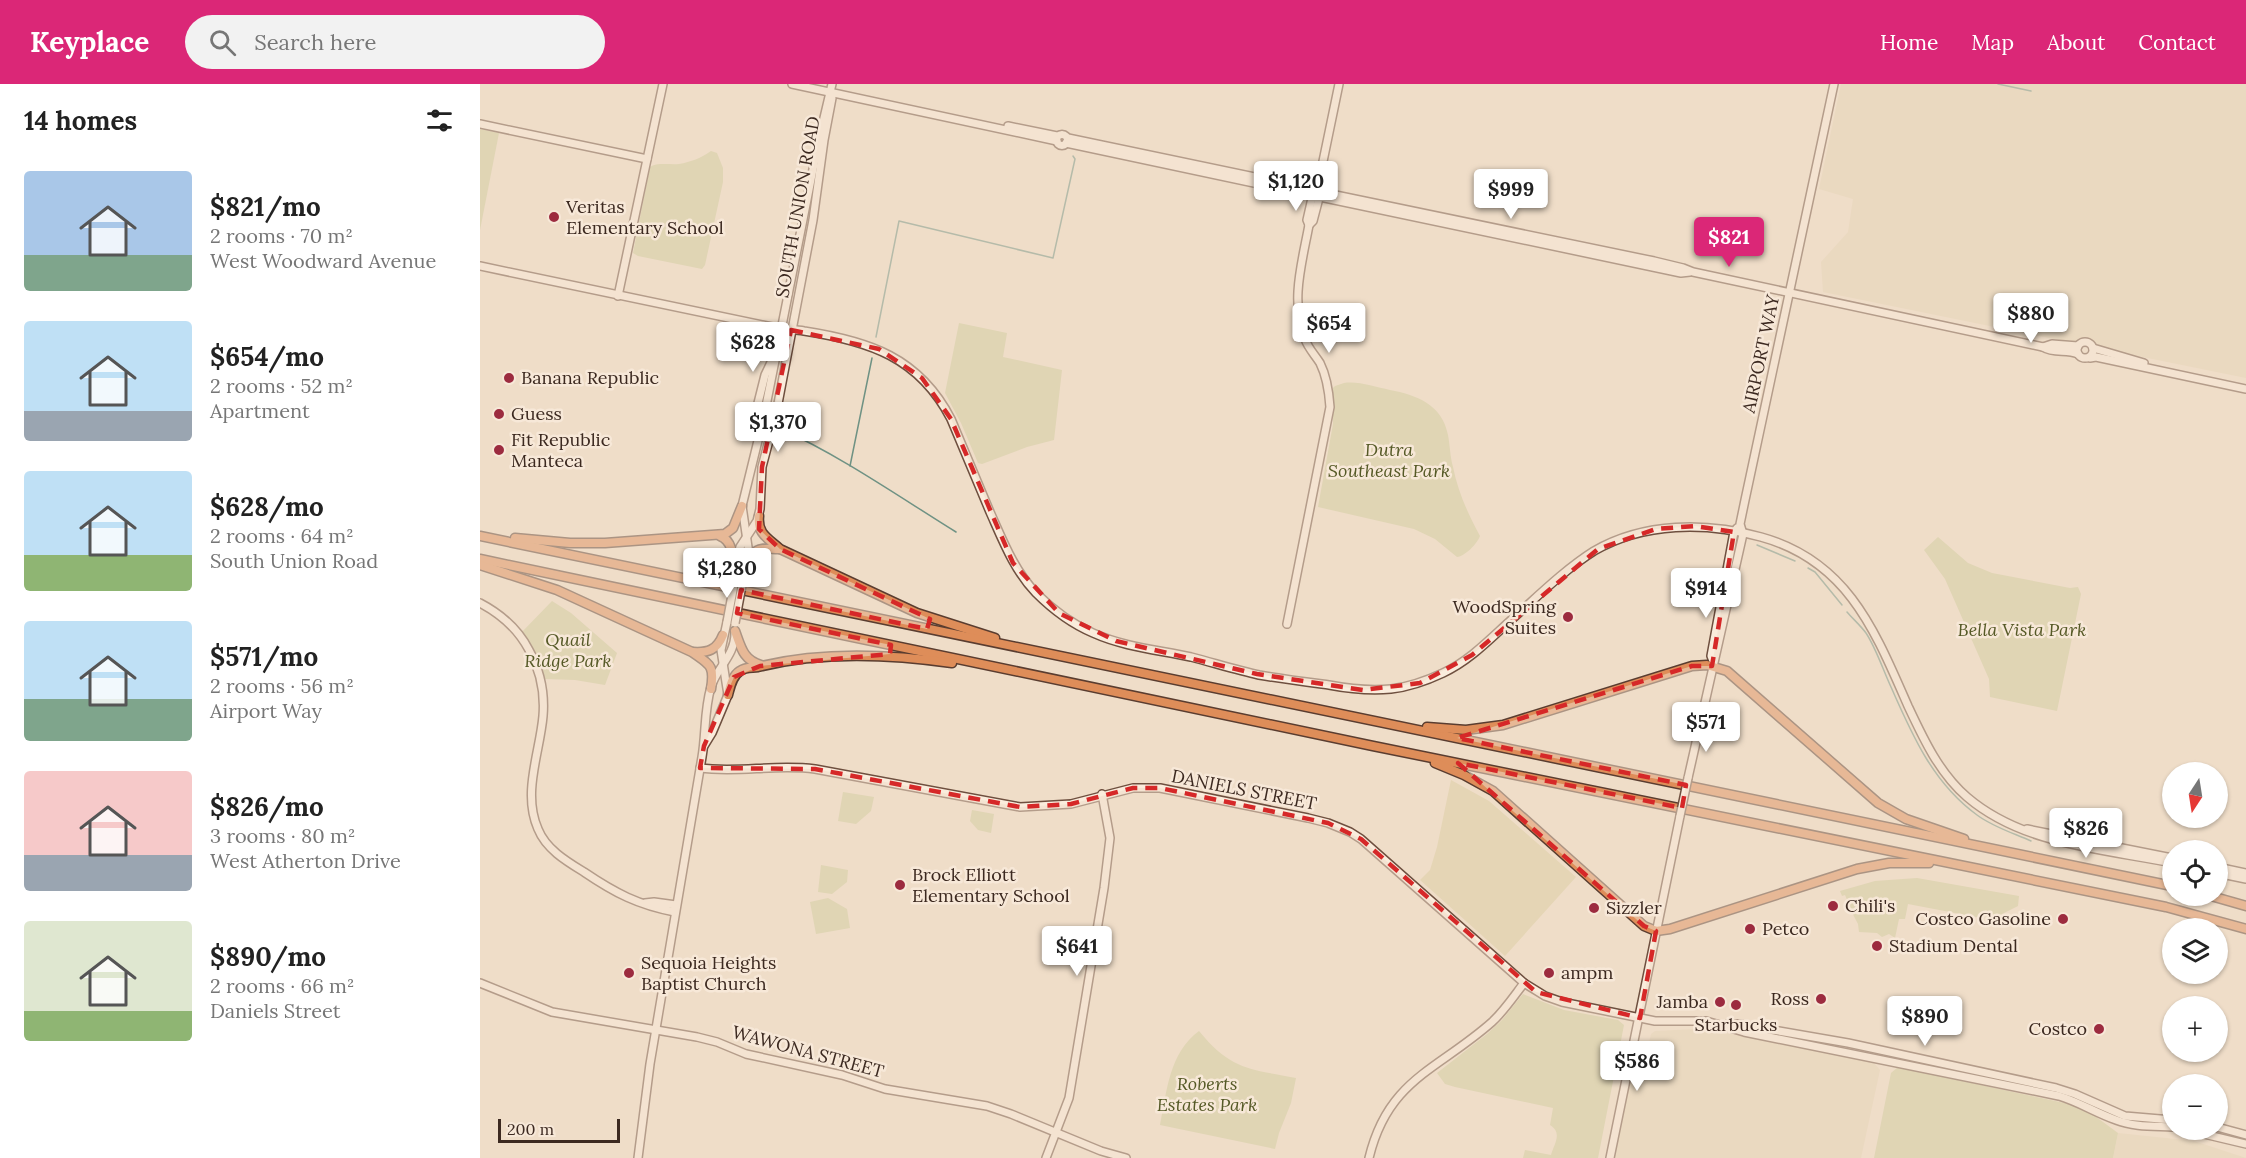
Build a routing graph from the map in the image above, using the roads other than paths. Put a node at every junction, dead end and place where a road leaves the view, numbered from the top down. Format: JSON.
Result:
{"nodes":[{"id":1,"x":663,"y":84,"type":"edge"},
{"id":2,"x":792,"y":84,"type":"edge"},
{"id":3,"x":1339,"y":84,"type":"edge"},
{"id":4,"x":1834,"y":84,"type":"edge"},
{"id":5,"x":831,"y":88,"type":"edge"},
{"id":6,"x":480,"y":124,"type":"edge"},
{"id":7,"x":647,"y":159,"type":"junction"},
{"id":8,"x":1316,"y":193,"type":"junction"},
{"id":9,"x":480,"y":266,"type":"edge"},
{"id":10,"x":1789,"y":292,"type":"junction"},
{"id":11,"x":618,"y":296,"type":"junction"},
{"id":12,"x":782,"y":329,"type":"junction"},
{"id":13,"x":791,"y":330,"type":"junction"},
{"id":14,"x":2093,"y":348,"type":"junction"},
{"id":15,"x":2078,"y":350,"type":"junction"},
{"id":16,"x":777,"y":351,"type":"junction"},
{"id":17,"x":2090,"y":358,"type":"junction"},
{"id":18,"x":2246,"y":386,"type":"edge"},
{"id":19,"x":750,"y":413,"type":"dead end"},
{"id":20,"x":764,"y":416,"type":"junction"},
{"id":21,"x":769,"y":433,"type":"junction"},
{"id":22,"x":742,"y":506,"type":"junction"},
{"id":23,"x":759,"y":516,"type":"junction"},
{"id":24,"x":1740,"y":524,"type":"junction"},
{"id":25,"x":1734,"y":532,"type":"junction"},
{"id":26,"x":480,"y":534,"type":"edge"},
{"id":27,"x":1743,"y":534,"type":"junction"},
{"id":28,"x":713,"y":535,"type":"junction"},
{"id":29,"x":747,"y":537,"type":"junction"},
{"id":30,"x":780,"y":549,"type":"junction"},
{"id":31,"x":480,"y":559,"type":"edge"},
{"id":32,"x":480,"y":565,"type":"edge"},
{"id":33,"x":747,"y":567,"type":"junction"},
{"id":34,"x":739,"y":579,"type":"junction"},
{"id":35,"x":480,"y":603,"type":"edge"},
{"id":36,"x":1287,"y":624,"type":"dead end"},
{"id":37,"x":732,"y":625,"type":"junction"},
{"id":38,"x":723,"y":635,"type":"junction"},
{"id":39,"x":685,"y":649,"type":"junction"},
{"id":40,"x":1023,"y":649,"type":"junction"},
{"id":41,"x":1712,"y":663,"type":"junction"},
{"id":42,"x":724,"y":665,"type":"junction"},
{"id":43,"x":762,"y":665,"type":"junction"},
{"id":44,"x":711,"y":689,"type":"junction"},
{"id":45,"x":728,"y":695,"type":"junction"},
{"id":46,"x":1134,"y":696,"type":"junction"},
{"id":47,"x":1373,"y":721,"type":"junction"},
{"id":48,"x":704,"y":746,"type":"junction"},
{"id":49,"x":1373,"y":746,"type":"junction"},
{"id":50,"x":700,"y":768,"type":"junction"},
{"id":51,"x":1102,"y":795,"type":"junction"},
{"id":52,"x":2010,"y":824,"type":"junction"},
{"id":53,"x":1999,"y":850,"type":"junction"},
{"id":54,"x":2162,"y":856,"type":"edge"},
{"id":55,"x":2162,"y":861,"type":"edge"},
{"id":56,"x":1974,"y":868,"type":"junction"},
{"id":57,"x":2228,"y":869,"type":"edge"},
{"id":58,"x":2246,"y":873,"type":"edge"},
{"id":59,"x":2228,"y":875,"type":"edge"},
{"id":60,"x":2246,"y":879,"type":"edge"},
{"id":61,"x":2162,"y":884,"type":"edge"},
{"id":62,"x":2228,"y":901,"type":"edge"},
{"id":63,"x":2246,"y":906,"type":"edge"},
{"id":64,"x":676,"y":909,"type":"junction"},
{"id":65,"x":2246,"y":929,"type":"edge"},
{"id":66,"x":1656,"y":931,"type":"junction"},
{"id":67,"x":480,"y":983,"type":"edge"},
{"id":68,"x":1524,"y":983,"type":"junction"},
{"id":69,"x":1640,"y":1018,"type":"junction"},
{"id":70,"x":1722,"y":1025,"type":"junction"},
{"id":71,"x":656,"y":1030,"type":"junction"},
{"id":72,"x":2162,"y":1119,"type":"edge"},
{"id":73,"x":2162,"y":1126,"type":"edge"},
{"id":74,"x":2228,"y":1130,"type":"edge"},
{"id":75,"x":1056,"y":1132,"type":"junction"},
{"id":76,"x":2246,"y":1135,"type":"edge"},
{"id":77,"x":2228,"y":1140,"type":"edge"},
{"id":78,"x":2246,"y":1144,"type":"edge"},
{"id":79,"x":638,"y":1158,"type":"edge"},
{"id":80,"x":1046,"y":1158,"type":"edge"},
{"id":81,"x":1126,"y":1158,"type":"edge"},
{"id":82,"x":1369,"y":1158,"type":"edge"},
{"id":83,"x":1610,"y":1158,"type":"edge"}],
"edges":[{"from":1,"to":7,"type":"street"},
{"from":2,"to":5,"type":"street"},
{"from":3,"to":8,"type":"street"},
{"from":4,"to":10,"type":"street","name":"AIRPORT WAY"},
{"from":5,"to":8,"type":"street"},
{"from":5,"to":12,"type":"street","name":"SOUTH UNION ROAD"},
{"from":5,"to":13,"type":"street","name":"SOUTH UNION ROAD"},
{"from":6,"to":7,"type":"street"},
{"from":7,"to":11,"type":"street"},
{"from":8,"to":10,"type":"street"},
{"from":8,"to":36,"type":"street"},
{"from":9,"to":11,"type":"street"},
{"from":10,"to":15,"type":"street"},
{"from":10,"to":24,"type":"street","name":"AIRPORT WAY"},
{"from":11,"to":12,"type":"street"},
{"from":12,"to":13,"type":"street"},
{"from":12,"to":16,"type":"street","name":"SOUTH UNION ROAD"},
{"from":13,"to":21,"type":"street","name":"SOUTH UNION ROAD"},
{"from":13,"to":25,"type":"street"},
{"from":14,"to":15,"type":"street"},
{"from":14,"to":17,"type":"street"},
{"from":14,"to":18,"type":"street"},
{"from":15,"to":17,"type":"street"},
{"from":16,"to":19,"type":"street"},
{"from":16,"to":20,"type":"street","name":"SOUTH UNION ROAD"},
{"from":17,"to":18,"type":"street"},
{"from":20,"to":21,"type":"street"},
{"from":20,"to":22,"type":"street","name":"SOUTH UNION ROAD"},
{"from":21,"to":23,"type":"street","name":"SOUTH UNION ROAD"},
{"from":22,"to":28,"type":"highway"},
{"from":22,"to":29,"type":"street","name":"SOUTH UNION ROAD"},
{"from":23,"to":29,"type":"street","name":"SOUTH UNION ROAD"},
{"from":23,"to":30,"type":"highway"},
{"from":24,"to":25,"type":"street","name":"AIRPORT WAY"},
{"from":24,"to":27,"type":"street","name":"AIRPORT WAY"},
{"from":25,"to":27,"type":"street"},
{"from":25,"to":41,"type":"street","name":"AIRPORT WAY"},
{"from":26,"to":28,"type":"highway"},
{"from":26,"to":40,"type":"highway"},
{"from":27,"to":41,"type":"street","name":"AIRPORT WAY"},
{"from":27,"to":52,"type":"street"},
{"from":28,"to":34,"type":"highway"},
{"from":29,"to":33,"type":"street","name":"SOUTH UNION ROAD"},
{"from":29,"to":34,"type":"street","name":"SOUTH UNION ROAD"},
{"from":30,"to":33,"type":"highway"},
{"from":30,"to":40,"type":"highway"},
{"from":31,"to":46,"type":"highway"},
{"from":32,"to":39,"type":"highway"},
{"from":33,"to":34,"type":"street","name":"SOUTH UNION ROAD"},
{"from":34,"to":37,"type":"street","name":"SOUTH UNION ROAD","bridge":true},
{"from":35,"to":64,"type":"street"},
{"from":37,"to":38,"type":"street","name":"SOUTH UNION ROAD"},
{"from":37,"to":42,"type":"street","name":"SOUTH UNION ROAD"},
{"from":37,"to":43,"type":"highway"},
{"from":38,"to":39,"type":"highway"},
{"from":38,"to":42,"type":"street","name":"SOUTH UNION ROAD"},
{"from":39,"to":44,"type":"highway"},
{"from":40,"to":47,"type":"highway"},
{"from":41,"to":47,"type":"highway"},
{"from":41,"to":53,"type":"highway"},
{"from":41,"to":66,"type":"street","name":"AIRPORT WAY","bridge":true},
{"from":42,"to":44,"type":"street","name":"SOUTH UNION ROAD"},
{"from":42,"to":45,"type":"street","name":"SOUTH UNION ROAD"},
{"from":43,"to":45,"type":"highway"},
{"from":43,"to":46,"type":"highway"},
{"from":44,"to":48,"type":"street","name":"SOUTH UNION ROAD"},
{"from":45,"to":48,"type":"street","name":"SOUTH UNION ROAD"},
{"from":46,"to":49,"type":"highway"},
{"from":47,"to":53,"type":"highway"},
{"from":48,"to":50,"type":"street","name":"SOUTH UNION ROAD"},
{"from":49,"to":56,"type":"highway"},
{"from":49,"to":66,"type":"highway"},
{"from":50,"to":51,"type":"street","name":"DANIELS STREET"},
{"from":50,"to":64,"type":"street","name":"SOUTH UNION ROAD"},
{"from":51,"to":68,"type":"street","name":"DANIELS STREET"},
{"from":51,"to":75,"type":"street"},
{"from":52,"to":54,"type":"street"},
{"from":52,"to":55,"type":"street"},
{"from":53,"to":61,"type":"highway"},
{"from":56,"to":65,"type":"highway"},
{"from":56,"to":66,"type":"highway"},
{"from":57,"to":58,"type":"street"},
{"from":59,"to":60,"type":"street"},
{"from":62,"to":63,"type":"highway"},
{"from":64,"to":71,"type":"street","name":"SOUTH UNION ROAD"},
{"from":66,"to":69,"type":"street","name":"AIRPORT WAY"},
{"from":67,"to":71,"type":"street","name":"WAWONA STREET"},
{"from":68,"to":69,"type":"street","name":"DANIELS STREET"},
{"from":68,"to":82,"type":"street"},
{"from":69,"to":70,"type":"street","name":"DANIELS STREET"},
{"from":69,"to":83,"type":"street","name":"AIRPORT WAY"},
{"from":70,"to":72,"type":"street","name":"DANIELS STREET"},
{"from":70,"to":73,"type":"street","name":"DANIELS STREET"},
{"from":71,"to":75,"type":"street","name":"WAWONA STREET"},
{"from":71,"to":79,"type":"street","name":"SOUTH UNION ROAD"},
{"from":74,"to":76,"type":"street"},
{"from":75,"to":80,"type":"street"},
{"from":75,"to":81,"type":"street","name":"WAWONA STREET"},
{"from":77,"to":78,"type":"street"}]}
